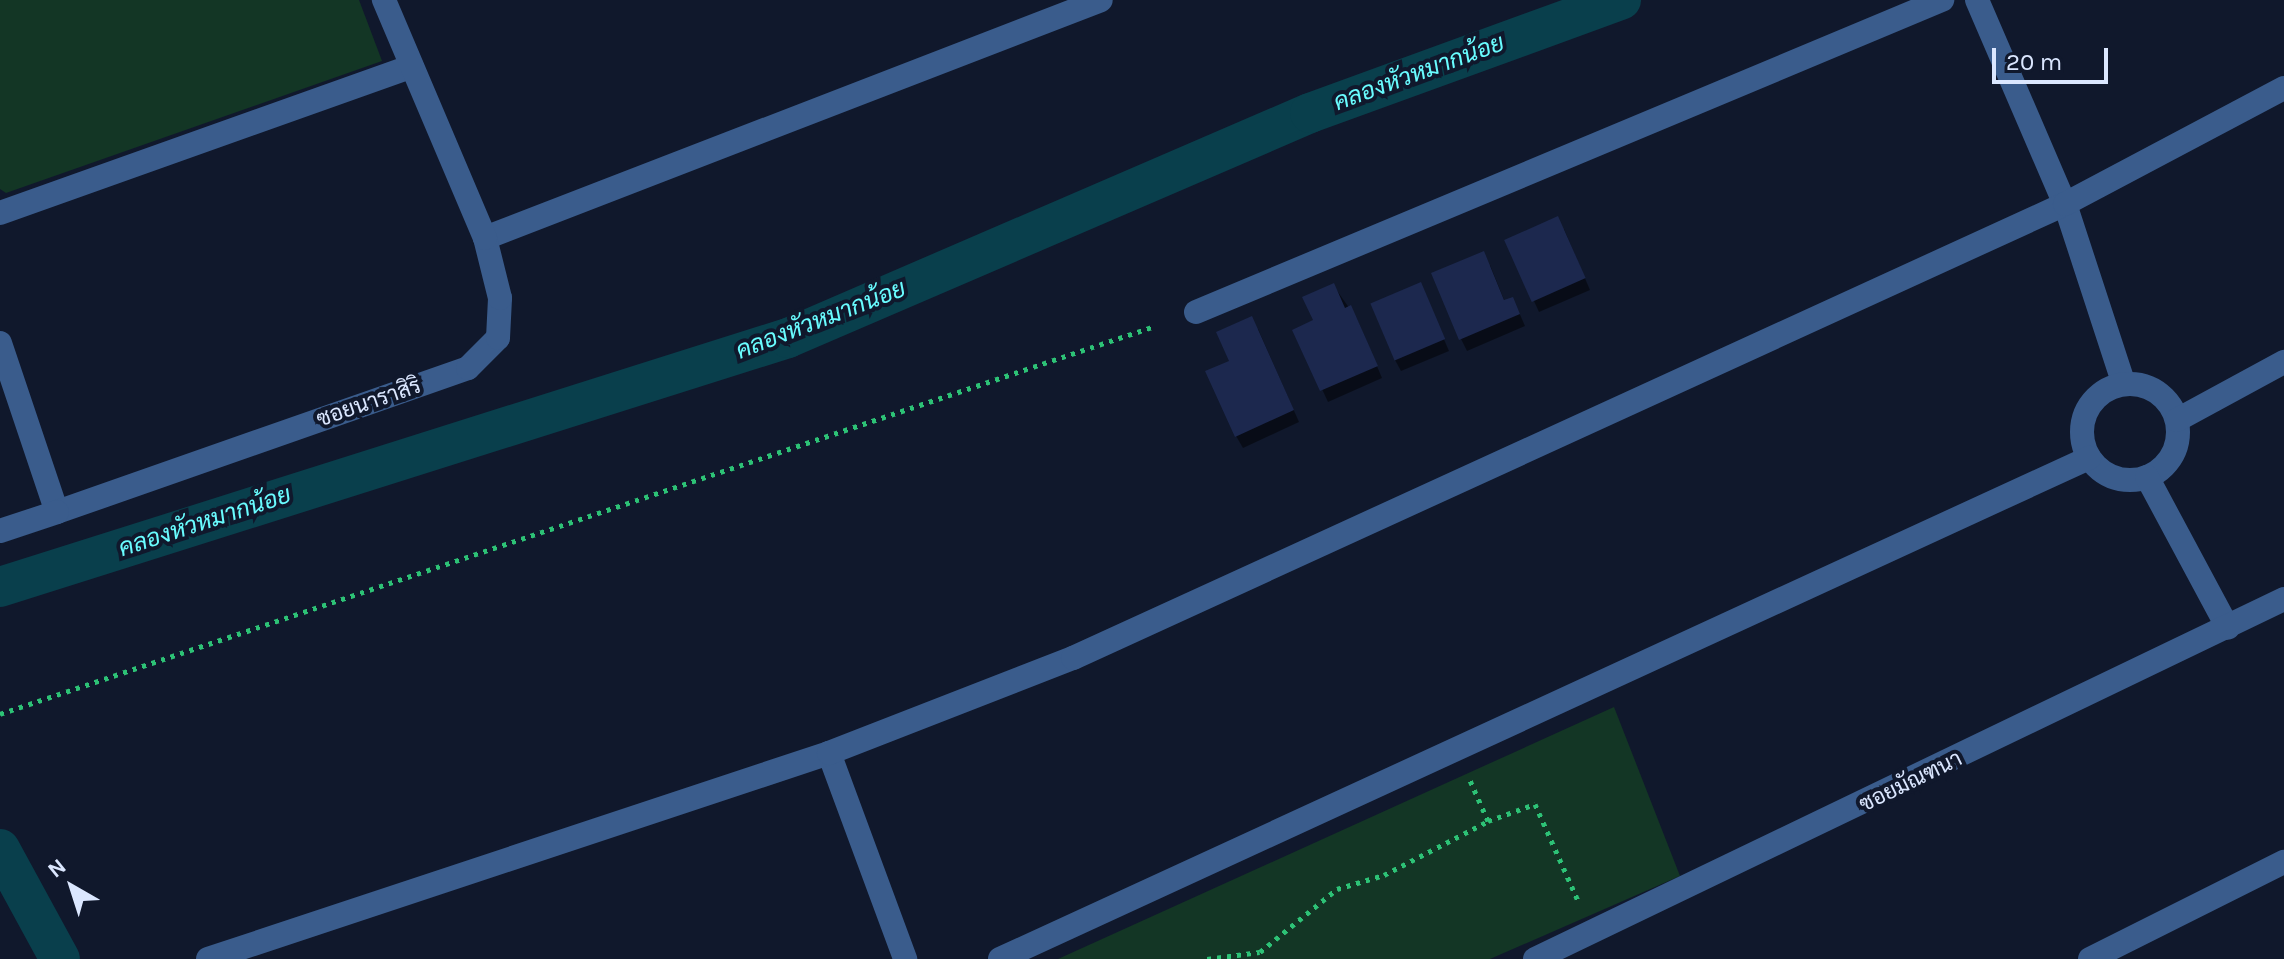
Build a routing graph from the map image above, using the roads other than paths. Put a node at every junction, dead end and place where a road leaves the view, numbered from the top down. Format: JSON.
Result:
{"nodes":[{"id":1,"x":384,"y":0,"type":"edge"},
{"id":2,"x":1101,"y":0,"type":"edge"},
{"id":3,"x":1942,"y":0,"type":"edge"},
{"id":4,"x":1977,"y":0,"type":"edge"},
{"id":5,"x":412,"y":66,"type":"junction"},
{"id":6,"x":2284,"y":88,"type":"edge"},
{"id":7,"x":2065,"y":204,"type":"junction"},
{"id":8,"x":0,"y":213,"type":"edge"},
{"id":9,"x":485,"y":238,"type":"junction"},
{"id":10,"x":1196,"y":312,"type":"dead end"},
{"id":11,"x":0,"y":343,"type":"edge"},
{"id":12,"x":2284,"y":362,"type":"edge"},
{"id":13,"x":2124,"y":384,"type":"junction"},
{"id":14,"x":2177,"y":420,"type":"junction"},
{"id":15,"x":2089,"y":458,"type":"junction"},
{"id":16,"x":2147,"y":477,"type":"junction"},
{"id":17,"x":57,"y":512,"type":"junction"},
{"id":18,"x":0,"y":531,"type":"edge"},
{"id":19,"x":2284,"y":599,"type":"edge"},
{"id":20,"x":2228,"y":628,"type":"junction"},
{"id":21,"x":829,"y":753,"type":"junction"},
{"id":22,"x":2284,"y":862,"type":"edge"},
{"id":23,"x":2102,"y":957,"type":"edge"},
{"id":24,"x":208,"y":959,"type":"edge"},
{"id":25,"x":905,"y":959,"type":"edge"},
{"id":26,"x":1000,"y":959,"type":"edge"},
{"id":27,"x":1535,"y":959,"type":"edge"}],
"edges":[{"from":1,"to":5,"type":"street","name":"ซอยนาราสิริ"},
{"from":2,"to":9,"type":"street"},
{"from":3,"to":10,"type":"street"},
{"from":4,"to":7,"type":"street"},
{"from":5,"to":8,"type":"street"},
{"from":5,"to":9,"type":"street","name":"ซอยนาราสิริ"},
{"from":6,"to":7,"type":"street"},
{"from":7,"to":13,"type":"street"},
{"from":7,"to":21,"type":"street"},
{"from":9,"to":17,"type":"street","name":"ซอยนาราสิริ"},
{"from":11,"to":17,"type":"street"},
{"from":12,"to":14,"type":"street"},
{"from":13,"to":14,"type":"street"},
{"from":13,"to":15,"type":"street"},
{"from":14,"to":16,"type":"street"},
{"from":15,"to":16,"type":"street"},
{"from":15,"to":26,"type":"street"},
{"from":16,"to":20,"type":"street"},
{"from":17,"to":18,"type":"street","name":"ซอยนาราสิริ"},
{"from":19,"to":20,"type":"street","name":"ซอยมัณฑนา"},
{"from":20,"to":27,"type":"street","name":"ซอยมัณฑนา"},
{"from":21,"to":24,"type":"street"},
{"from":21,"to":25,"type":"street"},
{"from":22,"to":23,"type":"street"}]}
